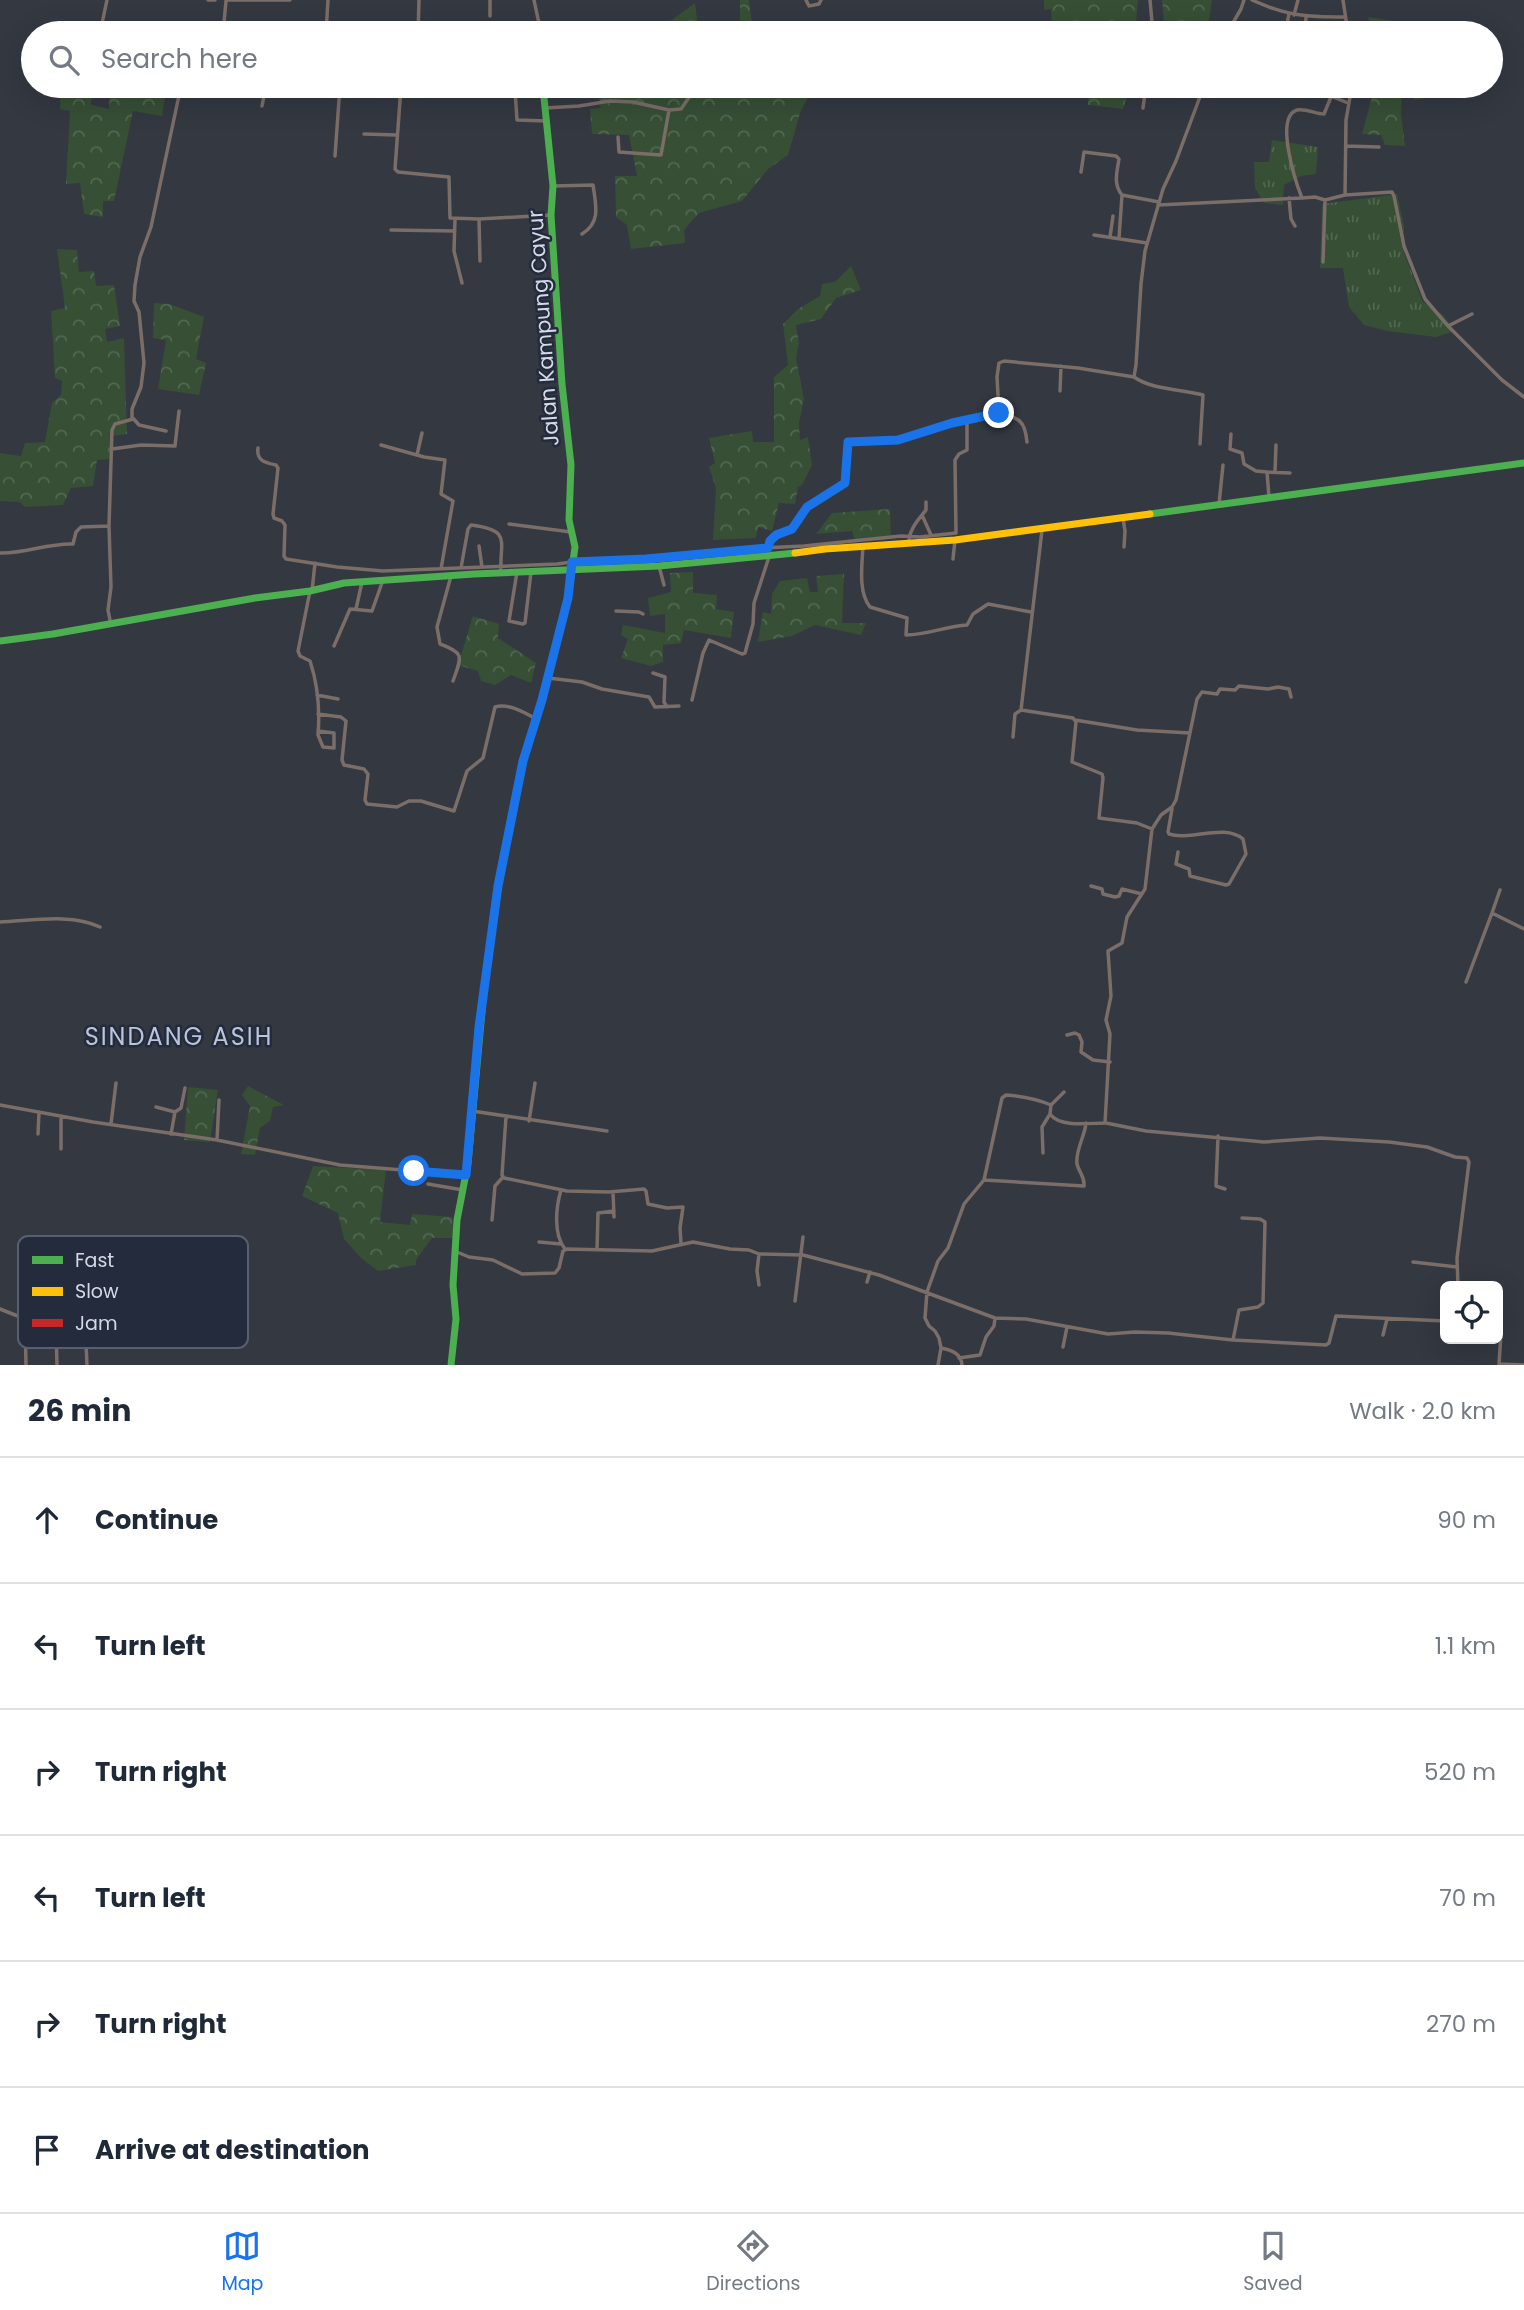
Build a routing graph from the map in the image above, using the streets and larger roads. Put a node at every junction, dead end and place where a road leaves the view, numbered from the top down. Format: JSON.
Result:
{"nodes":[{"id":1,"x":107,"y":0,"type":"edge"},
{"id":2,"x":208,"y":0,"type":"edge"},
{"id":3,"x":215,"y":0,"type":"edge"},
{"id":4,"x":226,"y":0,"type":"edge"},
{"id":5,"x":290,"y":0,"type":"edge"},
{"id":6,"x":328,"y":0,"type":"edge"},
{"id":7,"x":419,"y":0,"type":"edge"},
{"id":8,"x":489,"y":0,"type":"edge"},
{"id":9,"x":534,"y":0,"type":"edge"},
{"id":10,"x":806,"y":0,"type":"edge"},
{"id":11,"x":821,"y":0,"type":"edge"},
{"id":12,"x":1150,"y":0,"type":"edge"},
{"id":13,"x":1244,"y":0,"type":"edge"},
{"id":14,"x":1252,"y":0,"type":"edge"},
{"id":15,"x":1298,"y":0,"type":"edge"},
{"id":16,"x":1343,"y":0,"type":"edge"},
{"id":17,"x":1291,"y":15,"type":"junction"},
{"id":18,"x":490,"y":16,"type":"dead end"},
{"id":19,"x":1306,"y":17,"type":"junction"},
{"id":20,"x":1344,"y":17,"type":"junction"},
{"id":21,"x":102,"y":21,"type":"edge"},
{"id":22,"x":224,"y":21,"type":"edge"},
{"id":23,"x":327,"y":21,"type":"edge"},
{"id":24,"x":418,"y":21,"type":"edge"},
{"id":25,"x":538,"y":21,"type":"edge"},
{"id":26,"x":1152,"y":21,"type":"edge"},
{"id":27,"x":1234,"y":21,"type":"edge"},
{"id":28,"x":1289,"y":21,"type":"edge"},
{"id":29,"x":1306,"y":21,"type":"edge"},
{"id":30,"x":1345,"y":21,"type":"edge"},
{"id":31,"x":178,"y":98,"type":"edge"},
{"id":32,"x":263,"y":98,"type":"edge"},
{"id":33,"x":339,"y":98,"type":"edge"},
{"id":34,"x":400,"y":98,"type":"edge"},
{"id":35,"x":516,"y":98,"type":"edge"},
{"id":36,"x":544,"y":98,"type":"edge"},
{"id":37,"x":689,"y":98,"type":"edge"},
{"id":38,"x":1144,"y":98,"type":"edge"},
{"id":39,"x":1199,"y":98,"type":"edge"},
{"id":40,"x":1331,"y":98,"type":"edge"},
{"id":41,"x":1334,"y":98,"type":"edge"},
{"id":42,"x":1349,"y":98,"type":"edge"},
{"id":43,"x":1348,"y":103,"type":"junction"},
{"id":44,"x":262,"y":106,"type":"dead end"},
{"id":45,"x":545,"y":107,"type":"junction"},
{"id":46,"x":1143,"y":108,"type":"dead end"},
{"id":47,"x":669,"y":110,"type":"junction"},
{"id":48,"x":547,"y":121,"type":"junction"},
{"id":49,"x":364,"y":134,"type":"dead end"},
{"id":50,"x":396,"y":135,"type":"junction"},
{"id":51,"x":618,"y":137,"type":"dead end"},
{"id":52,"x":1346,"y":146,"type":"junction"},
{"id":53,"x":1379,"y":147,"type":"dead end"},
{"id":54,"x":335,"y":156,"type":"dead end"},
{"id":55,"x":1081,"y":172,"type":"dead end"},
{"id":56,"x":552,"y":186,"type":"junction"},
{"id":57,"x":1122,"y":195,"type":"junction"},
{"id":58,"x":1345,"y":195,"type":"junction"},
{"id":59,"x":1289,"y":198,"type":"junction"},
{"id":60,"x":1302,"y":198,"type":"junction"},
{"id":61,"x":1325,"y":201,"type":"junction"},
{"id":62,"x":1158,"y":203,"type":"junction"},
{"id":63,"x":551,"y":215,"type":"junction"},
{"id":64,"x":1113,"y":216,"type":"dead end"},
{"id":65,"x":455,"y":219,"type":"junction"},
{"id":66,"x":479,"y":219,"type":"junction"},
{"id":67,"x":1294,"y":226,"type":"dead end"},
{"id":68,"x":391,"y":230,"type":"dead end"},
{"id":69,"x":455,"y":231,"type":"junction"},
{"id":70,"x":582,"y":234,"type":"dead end"},
{"id":71,"x":1094,"y":235,"type":"dead end"},
{"id":72,"x":1110,"y":237,"type":"junction"},
{"id":73,"x":1119,"y":237,"type":"junction"},
{"id":74,"x":1147,"y":243,"type":"junction"},
{"id":75,"x":481,"y":261,"type":"dead end"},
{"id":76,"x":1323,"y":262,"type":"dead end"},
{"id":77,"x":462,"y":283,"type":"dead end"},
{"id":78,"x":1472,"y":314,"type":"dead end"},
{"id":79,"x":1448,"y":326,"type":"junction"},
{"id":80,"x":1060,"y":366,"type":"junction"},
{"id":81,"x":1134,"y":377,"type":"junction"},
{"id":82,"x":1060,"y":391,"type":"dead end"},
{"id":83,"x":1524,"y":397,"type":"edge"},
{"id":84,"x":179,"y":411,"type":"dead end"},
{"id":85,"x":999,"y":413,"type":"junction"},
{"id":86,"x":133,"y":419,"type":"junction"},
{"id":87,"x":967,"y":420,"type":"junction"},
{"id":88,"x":166,"y":431,"type":"dead end"},
{"id":89,"x":422,"y":433,"type":"dead end"},
{"id":90,"x":1231,"y":434,"type":"dead end"},
{"id":91,"x":1027,"y":442,"type":"dead end"},
{"id":92,"x":1200,"y":444,"type":"dead end"},
{"id":93,"x":382,"y":445,"type":"dead end"},
{"id":94,"x":1276,"y":445,"type":"dead end"},
{"id":95,"x":258,"y":448,"type":"dead end"},
{"id":96,"x":112,"y":449,"type":"junction"},
{"id":97,"x":417,"y":455,"type":"junction"},
{"id":98,"x":1524,"y":463,"type":"edge"},
{"id":99,"x":1223,"y":465,"type":"dead end"},
{"id":100,"x":1267,"y":472,"type":"junction"},
{"id":101,"x":1275,"y":472,"type":"junction"},
{"id":102,"x":1290,"y":472,"type":"dead end"},
{"id":103,"x":1269,"y":497,"type":"junction"},
{"id":104,"x":926,"y":502,"type":"dead end"},
{"id":105,"x":1219,"y":504,"type":"junction"},
{"id":106,"x":922,"y":515,"type":"junction"},
{"id":107,"x":1123,"y":518,"type":"junction"},
{"id":108,"x":509,"y":524,"type":"dead end"},
{"id":109,"x":109,"y":526,"type":"junction"},
{"id":110,"x":1042,"y":530,"type":"junction"},
{"id":111,"x":573,"y":532,"type":"junction"},
{"id":112,"x":931,"y":536,"type":"junction"},
{"id":113,"x":956,"y":536,"type":"junction"},
{"id":114,"x":909,"y":540,"type":"junction"},
{"id":115,"x":480,"y":545,"type":"dead end"},
{"id":116,"x":863,"y":545,"type":"junction"},
{"id":117,"x":1124,"y":547,"type":"dead end"},
{"id":118,"x":768,"y":552,"type":"junction"},
{"id":119,"x":0,"y":553,"type":"edge"},
{"id":120,"x":953,"y":559,"type":"dead end"},
{"id":121,"x":315,"y":563,"type":"junction"},
{"id":122,"x":571,"y":566,"type":"junction"},
{"id":123,"x":659,"y":566,"type":"junction"},
{"id":124,"x":482,"y":567,"type":"junction"},
{"id":125,"x":461,"y":568,"type":"junction"},
{"id":126,"x":440,"y":569,"type":"junction"},
{"id":127,"x":500,"y":570,"type":"junction"},
{"id":128,"x":517,"y":572,"type":"junction"},
{"id":129,"x":531,"y":572,"type":"junction"},
{"id":130,"x":451,"y":576,"type":"junction"},
{"id":131,"x":383,"y":580,"type":"junction"},
{"id":132,"x":362,"y":582,"type":"junction"},
{"id":133,"x":664,"y":585,"type":"dead end"},
{"id":134,"x":311,"y":591,"type":"junction"},
{"id":135,"x":356,"y":609,"type":"junction"},
{"id":136,"x":617,"y":611,"type":"dead end"},
{"id":137,"x":1031,"y":612,"type":"junction"},
{"id":138,"x":643,"y":614,"type":"dead end"},
{"id":139,"x":110,"y":620,"type":"junction"},
{"id":140,"x":0,"y":642,"type":"edge"},
{"id":141,"x":334,"y":646,"type":"dead end"},
{"id":142,"x":653,"y":673,"type":"dead end"},
{"id":143,"x":548,"y":678,"type":"junction"},
{"id":144,"x":453,"y":681,"type":"dead end"},
{"id":145,"x":317,"y":695,"type":"junction"},
{"id":146,"x":1291,"y":697,"type":"dead end"},
{"id":147,"x":338,"y":699,"type":"dead end"},
{"id":148,"x":692,"y":700,"type":"dead end"},
{"id":149,"x":679,"y":706,"type":"dead end"},
{"id":150,"x":667,"y":707,"type":"junction"},
{"id":151,"x":1021,"y":710,"type":"junction"},
{"id":152,"x":318,"y":714,"type":"junction"},
{"id":153,"x":536,"y":719,"type":"junction"},
{"id":154,"x":1076,"y":720,"type":"junction"},
{"id":155,"x":318,"y":731,"type":"junction"},
{"id":156,"x":1190,"y":733,"type":"junction"},
{"id":157,"x":1013,"y":737,"type":"dead end"},
{"id":158,"x":1172,"y":807,"type":"junction"},
{"id":159,"x":1152,"y":829,"type":"junction"},
{"id":160,"x":1178,"y":852,"type":"dead end"},
{"id":161,"x":1091,"y":886,"type":"dead end"},
{"id":162,"x":1500,"y":890,"type":"dead end"},
{"id":163,"x":1142,"y":894,"type":"junction"},
{"id":164,"x":1492,"y":913,"type":"junction"},
{"id":165,"x":0,"y":922,"type":"edge"},
{"id":166,"x":100,"y":927,"type":"dead end"},
{"id":167,"x":1524,"y":929,"type":"edge"},
{"id":168,"x":1466,"y":982,"type":"dead end"},
{"id":169,"x":1067,"y":1035,"type":"dead end"},
{"id":170,"x":1110,"y":1062,"type":"junction"},
{"id":171,"x":116,"y":1083,"type":"dead end"},
{"id":172,"x":535,"y":1083,"type":"dead end"},
{"id":173,"x":185,"y":1088,"type":"dead end"},
{"id":174,"x":1064,"y":1092,"type":"dead end"},
{"id":175,"x":219,"y":1100,"type":"dead end"},
{"id":176,"x":0,"y":1105,"type":"edge"},
{"id":177,"x":1051,"y":1105,"type":"junction"},
{"id":178,"x":156,"y":1107,"type":"dead end"},
{"id":179,"x":472,"y":1111,"type":"junction"},
{"id":180,"x":39,"y":1112,"type":"junction"},
{"id":181,"x":174,"y":1112,"type":"junction"},
{"id":182,"x":1050,"y":1114,"type":"junction"},
{"id":183,"x":61,"y":1116,"type":"junction"},
{"id":184,"x":506,"y":1117,"type":"junction"},
{"id":185,"x":529,"y":1121,"type":"junction"},
{"id":186,"x":1086,"y":1123,"type":"junction"},
{"id":187,"x":1105,"y":1123,"type":"junction"},
{"id":188,"x":111,"y":1124,"type":"junction"},
{"id":189,"x":607,"y":1131,"type":"dead end"},
{"id":190,"x":38,"y":1134,"type":"dead end"},
{"id":191,"x":172,"y":1134,"type":"junction"},
{"id":192,"x":1218,"y":1136,"type":"junction"},
{"id":193,"x":217,"y":1140,"type":"junction"},
{"id":194,"x":61,"y":1149,"type":"dead end"},
{"id":195,"x":1043,"y":1153,"type":"dead end"},
{"id":196,"x":466,"y":1175,"type":"junction"},
{"id":197,"x":503,"y":1177,"type":"junction"},
{"id":198,"x":984,"y":1180,"type":"junction"},
{"id":199,"x":428,"y":1184,"type":"dead end"},
{"id":200,"x":1225,"y":1189,"type":"dead end"},
{"id":201,"x":463,"y":1190,"type":"junction"},
{"id":202,"x":561,"y":1190,"type":"junction"},
{"id":203,"x":613,"y":1192,"type":"junction"},
{"id":204,"x":614,"y":1211,"type":"junction"},
{"id":205,"x":614,"y":1217,"type":"dead end"},
{"id":206,"x":1242,"y":1217,"type":"dead end"},
{"id":207,"x":492,"y":1220,"type":"dead end"},
{"id":208,"x":803,"y":1237,"type":"dead end"},
{"id":209,"x":539,"y":1242,"type":"dead end"},
{"id":210,"x":561,"y":1244,"type":"junction"},
{"id":211,"x":681,"y":1244,"type":"junction"},
{"id":212,"x":565,"y":1249,"type":"junction"},
{"id":213,"x":597,"y":1250,"type":"junction"},
{"id":214,"x":457,"y":1252,"type":"junction"},
{"id":215,"x":759,"y":1254,"type":"junction"},
{"id":216,"x":799,"y":1254,"type":"junction"},
{"id":217,"x":1413,"y":1262,"type":"dead end"},
{"id":218,"x":1457,"y":1266,"type":"junction"},
{"id":219,"x":870,"y":1272,"type":"junction"},
{"id":220,"x":1458,"y":1281,"type":"edge"},
{"id":221,"x":867,"y":1282,"type":"dead end"},
{"id":222,"x":759,"y":1285,"type":"dead end"},
{"id":223,"x":928,"y":1292,"type":"junction"},
{"id":224,"x":795,"y":1301,"type":"dead end"},
{"id":225,"x":0,"y":1309,"type":"edge"},
{"id":226,"x":18,"y":1315,"type":"edge"},
{"id":227,"x":995,"y":1318,"type":"junction"},
{"id":228,"x":1387,"y":1319,"type":"junction"},
{"id":229,"x":1440,"y":1321,"type":"edge"},
{"id":230,"x":1067,"y":1327,"type":"junction"},
{"id":231,"x":1382,"y":1335,"type":"dead end"},
{"id":232,"x":1233,"y":1340,"type":"junction"},
{"id":233,"x":1500,"y":1344,"type":"edge"},
{"id":234,"x":1063,"y":1347,"type":"dead end"},
{"id":235,"x":941,"y":1348,"type":"junction"},
{"id":236,"x":959,"y":1358,"type":"junction"},
{"id":237,"x":451,"y":1365,"type":"edge"},
{"id":238,"x":938,"y":1365,"type":"edge"},
{"id":239,"x":962,"y":1365,"type":"edge"},
{"id":240,"x":1524,"y":1365,"type":"edge"}],
"edges":[{"from":1,"to":21,"type":"street"},
{"from":2,"to":3,"type":"street"},
{"from":4,"to":5,"type":"street"},
{"from":4,"to":22,"type":"street"},
{"from":6,"to":23,"type":"street"},
{"from":7,"to":24,"type":"street"},
{"from":8,"to":18,"type":"street"},
{"from":9,"to":25,"type":"street"},
{"from":10,"to":11,"type":"street"},
{"from":12,"to":26,"type":"street"},
{"from":13,"to":27,"type":"street"},
{"from":14,"to":17,"type":"street"},
{"from":15,"to":17,"type":"street"},
{"from":16,"to":20,"type":"street"},
{"from":17,"to":19,"type":"street"},
{"from":17,"to":28,"type":"street"},
{"from":19,"to":20,"type":"street"},
{"from":19,"to":29,"type":"street"},
{"from":20,"to":30,"type":"street"},
{"from":31,"to":86,"type":"street"},
{"from":32,"to":44,"type":"street"},
{"from":33,"to":54,"type":"street"},
{"from":34,"to":50,"type":"street"},
{"from":35,"to":48,"type":"street"},
{"from":36,"to":45,"type":"street","name":"Jalan Kampung Cayur"},
{"from":37,"to":47,"type":"street"},
{"from":38,"to":46,"type":"street"},
{"from":39,"to":62,"type":"street"},
{"from":40,"to":60,"type":"street"},
{"from":41,"to":43,"type":"street"},
{"from":42,"to":43,"type":"street"},
{"from":43,"to":52,"type":"street"},
{"from":45,"to":47,"type":"street"},
{"from":45,"to":48,"type":"street","name":"Jalan Kampung Cayur"},
{"from":47,"to":51,"type":"street"},
{"from":48,"to":56,"type":"street","name":"Jalan Kampung Cayur"},
{"from":49,"to":50,"type":"street"},
{"from":50,"to":65,"type":"street"},
{"from":52,"to":53,"type":"street"},
{"from":52,"to":58,"type":"street"},
{"from":55,"to":57,"type":"street"},
{"from":56,"to":63,"type":"street","name":"Jalan Kampung Cayur"},
{"from":56,"to":70,"type":"street"},
{"from":57,"to":62,"type":"street"},
{"from":57,"to":73,"type":"street"},
{"from":58,"to":61,"type":"street"},
{"from":58,"to":79,"type":"street"},
{"from":59,"to":60,"type":"street"},
{"from":59,"to":62,"type":"street"},
{"from":59,"to":67,"type":"street"},
{"from":60,"to":61,"type":"street"},
{"from":61,"to":76,"type":"street"},
{"from":62,"to":74,"type":"street"},
{"from":63,"to":66,"type":"street"},
{"from":63,"to":111,"type":"street","name":"Jalan Kampung Cayur"},
{"from":64,"to":72,"type":"street"},
{"from":65,"to":66,"type":"street"},
{"from":65,"to":69,"type":"street"},
{"from":66,"to":75,"type":"street"},
{"from":68,"to":69,"type":"street"},
{"from":69,"to":77,"type":"street"},
{"from":71,"to":72,"type":"street"},
{"from":72,"to":73,"type":"street"},
{"from":73,"to":74,"type":"street"},
{"from":74,"to":81,"type":"street"},
{"from":78,"to":79,"type":"street"},
{"from":79,"to":83,"type":"street"},
{"from":80,"to":81,"type":"street"},
{"from":80,"to":82,"type":"street"},
{"from":80,"to":85,"type":"street"},
{"from":81,"to":92,"type":"street"},
{"from":84,"to":96,"type":"street"},
{"from":85,"to":87,"type":"street"},
{"from":85,"to":91,"type":"street"},
{"from":86,"to":88,"type":"street"},
{"from":86,"to":96,"type":"street"},
{"from":87,"to":113,"type":"street"},
{"from":87,"to":118,"type":"street"},
{"from":89,"to":97,"type":"street"},
{"from":90,"to":100,"type":"street"},
{"from":93,"to":97,"type":"street"},
{"from":94,"to":101,"type":"street"},
{"from":95,"to":121,"type":"street"},
{"from":96,"to":109,"type":"street"},
{"from":97,"to":126,"type":"street"},
{"from":98,"to":103,"type":"street"},
{"from":99,"to":105,"type":"street"},
{"from":100,"to":101,"type":"street"},
{"from":100,"to":103,"type":"street"},
{"from":101,"to":102,"type":"street"},
{"from":103,"to":105,"type":"street"},
{"from":104,"to":106,"type":"street"},
{"from":105,"to":107,"type":"street"},
{"from":106,"to":112,"type":"street"},
{"from":106,"to":114,"type":"street"},
{"from":107,"to":110,"type":"street"},
{"from":107,"to":117,"type":"street"},
{"from":108,"to":111,"type":"street"},
{"from":109,"to":119,"type":"street"},
{"from":109,"to":139,"type":"street"},
{"from":110,"to":113,"type":"street"},
{"from":110,"to":137,"type":"street"},
{"from":111,"to":122,"type":"street","name":"Jalan Kampung Cayur"},
{"from":112,"to":113,"type":"street"},
{"from":112,"to":114,"type":"street"},
{"from":113,"to":114,"type":"street"},
{"from":113,"to":120,"type":"street"},
{"from":114,"to":116,"type":"street"},
{"from":114,"to":118,"type":"street"},
{"from":115,"to":124,"type":"street"},
{"from":116,"to":118,"type":"street"},
{"from":116,"to":137,"type":"street"},
{"from":118,"to":122,"type":"street"},
{"from":118,"to":123,"type":"street"},
{"from":118,"to":148,"type":"street"},
{"from":121,"to":126,"type":"street"},
{"from":121,"to":134,"type":"street"},
{"from":122,"to":123,"type":"street"},
{"from":122,"to":127,"type":"street"},
{"from":122,"to":129,"type":"street"},
{"from":122,"to":143,"type":"street","name":"Jalan Kampung Cayur"},
{"from":123,"to":133,"type":"street"},
{"from":124,"to":125,"type":"street"},
{"from":124,"to":127,"type":"street"},
{"from":125,"to":126,"type":"street"},
{"from":125,"to":127,"type":"street"},
{"from":127,"to":128,"type":"street"},
{"from":127,"to":130,"type":"street"},
{"from":128,"to":129,"type":"street"},
{"from":128,"to":129,"type":"street"},
{"from":130,"to":131,"type":"street"},
{"from":130,"to":144,"type":"street"},
{"from":131,"to":132,"type":"street"},
{"from":131,"to":135,"type":"street"},
{"from":132,"to":134,"type":"street"},
{"from":132,"to":135,"type":"street"},
{"from":134,"to":139,"type":"street"},
{"from":134,"to":145,"type":"street"},
{"from":135,"to":141,"type":"street"},
{"from":136,"to":138,"type":"street"},
{"from":137,"to":151,"type":"street"},
{"from":139,"to":140,"type":"street"},
{"from":142,"to":150,"type":"street"},
{"from":143,"to":150,"type":"street"},
{"from":143,"to":153,"type":"street","name":"Jalan Kampung Cayur"},
{"from":145,"to":147,"type":"street"},
{"from":145,"to":152,"type":"street"},
{"from":146,"to":156,"type":"street"},
{"from":149,"to":150,"type":"street"},
{"from":151,"to":154,"type":"street"},
{"from":151,"to":157,"type":"street"},
{"from":152,"to":153,"type":"street"},
{"from":152,"to":155,"type":"street"},
{"from":153,"to":179,"type":"street","name":"Jalan Kampung Cayur"},
{"from":154,"to":156,"type":"street"},
{"from":154,"to":159,"type":"street"},
{"from":155,"to":155,"type":"street"},
{"from":156,"to":158,"type":"street"},
{"from":158,"to":159,"type":"street"},
{"from":158,"to":160,"type":"street"},
{"from":159,"to":163,"type":"street"},
{"from":161,"to":163,"type":"street"},
{"from":162,"to":164,"type":"street"},
{"from":163,"to":170,"type":"street"},
{"from":164,"to":167,"type":"street"},
{"from":164,"to":168,"type":"street"},
{"from":165,"to":166,"type":"street"},
{"from":169,"to":170,"type":"street"},
{"from":170,"to":187,"type":"street"},
{"from":171,"to":188,"type":"street"},
{"from":172,"to":185,"type":"street"},
{"from":173,"to":181,"type":"street"},
{"from":174,"to":177,"type":"street"},
{"from":175,"to":193,"type":"street"},
{"from":176,"to":180,"type":"street"},
{"from":177,"to":182,"type":"street"},
{"from":177,"to":198,"type":"street"},
{"from":178,"to":181,"type":"street"},
{"from":179,"to":184,"type":"street"},
{"from":179,"to":196,"type":"street","name":"Jalan Kampung Cayur"},
{"from":180,"to":183,"type":"street"},
{"from":180,"to":190,"type":"street"},
{"from":181,"to":191,"type":"street"},
{"from":182,"to":186,"type":"street"},
{"from":182,"to":195,"type":"street"},
{"from":183,"to":188,"type":"street"},
{"from":183,"to":194,"type":"street"},
{"from":184,"to":185,"type":"street"},
{"from":184,"to":197,"type":"street"},
{"from":185,"to":189,"type":"street"},
{"from":186,"to":187,"type":"street"},
{"from":186,"to":198,"type":"street"},
{"from":187,"to":192,"type":"street"},
{"from":188,"to":191,"type":"street"},
{"from":191,"to":193,"type":"street"},
{"from":192,"to":200,"type":"street"},
{"from":192,"to":218,"type":"street"},
{"from":193,"to":196,"type":"street"},
{"from":196,"to":201,"type":"street","name":"Jalan Kampung Cayur"},
{"from":197,"to":202,"type":"street"},
{"from":197,"to":207,"type":"street"},
{"from":198,"to":223,"type":"street"},
{"from":199,"to":201,"type":"street"},
{"from":201,"to":214,"type":"street","name":"Jalan Kampung Cayur"},
{"from":202,"to":203,"type":"street"},
{"from":202,"to":210,"type":"street"},
{"from":203,"to":204,"type":"street"},
{"from":203,"to":211,"type":"street"},
{"from":204,"to":205,"type":"street"},
{"from":204,"to":213,"type":"street"},
{"from":206,"to":232,"type":"street"},
{"from":208,"to":216,"type":"street"},
{"from":209,"to":210,"type":"street"},
{"from":210,"to":212,"type":"street"},
{"from":211,"to":213,"type":"street"},
{"from":211,"to":215,"type":"street"},
{"from":212,"to":213,"type":"street"},
{"from":212,"to":214,"type":"street"},
{"from":214,"to":237,"type":"street","name":"Jalan Kampung Cayur"},
{"from":215,"to":216,"type":"street"},
{"from":215,"to":222,"type":"street"},
{"from":216,"to":219,"type":"street"},
{"from":216,"to":224,"type":"street"},
{"from":217,"to":218,"type":"street"},
{"from":218,"to":220,"type":"street"},
{"from":219,"to":221,"type":"street"},
{"from":219,"to":223,"type":"street"},
{"from":223,"to":227,"type":"street"},
{"from":223,"to":235,"type":"street"},
{"from":225,"to":226,"type":"street"},
{"from":227,"to":230,"type":"street"},
{"from":227,"to":236,"type":"street"},
{"from":228,"to":229,"type":"street"},
{"from":228,"to":231,"type":"street"},
{"from":228,"to":232,"type":"street"},
{"from":230,"to":232,"type":"street"},
{"from":230,"to":234,"type":"street"},
{"from":233,"to":240,"type":"street"},
{"from":235,"to":236,"type":"street"},
{"from":235,"to":238,"type":"street"},
{"from":236,"to":239,"type":"street"}]}
